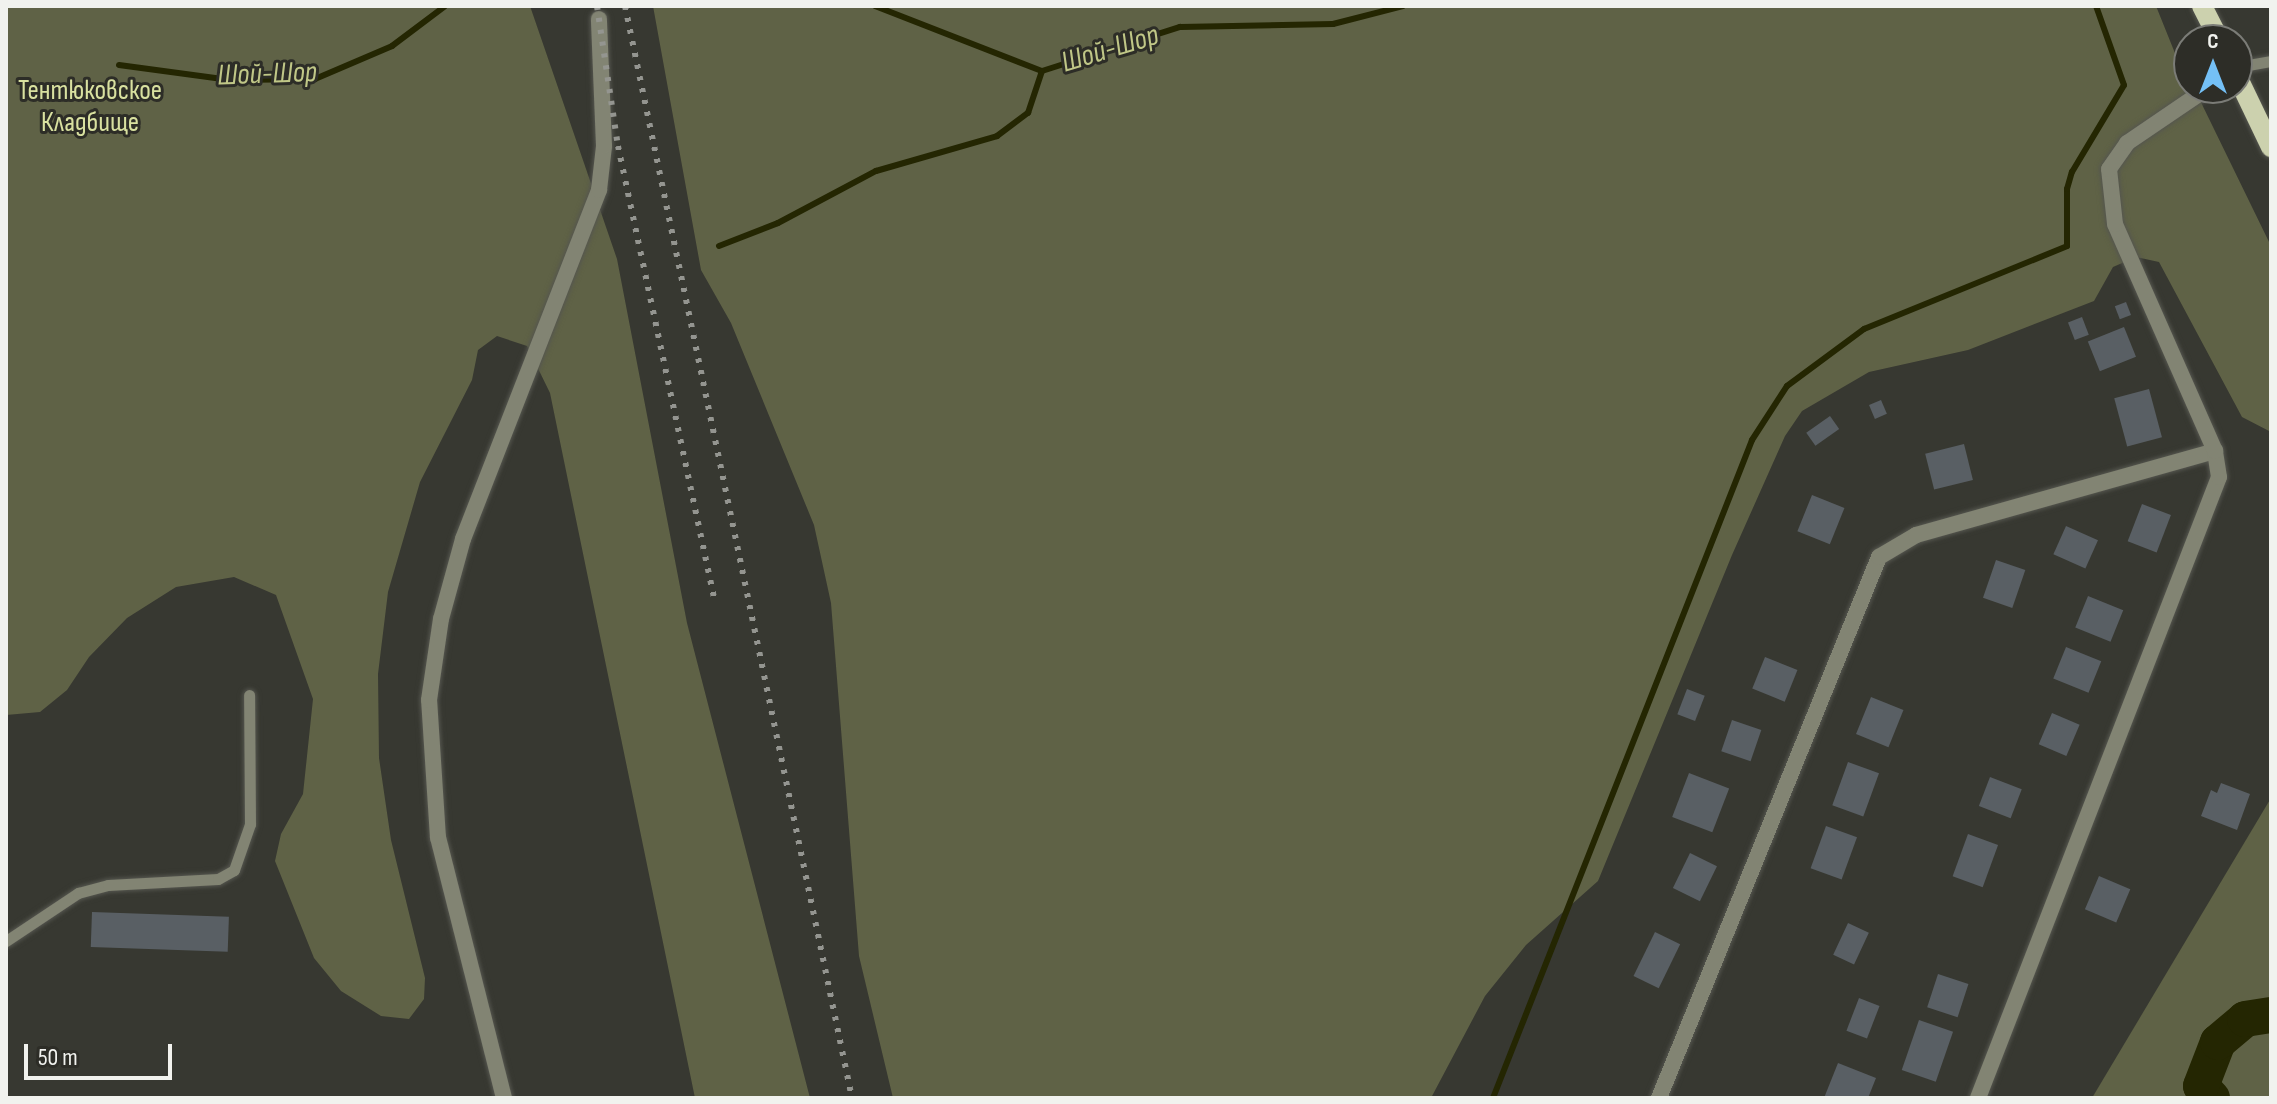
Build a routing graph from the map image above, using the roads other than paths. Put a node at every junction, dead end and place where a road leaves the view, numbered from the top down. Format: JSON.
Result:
{"nodes":[{"id":1,"x":2202,"y":6,"type":"edge"},
{"id":2,"x":599,"y":19,"type":"dead end"},
{"id":3,"x":2211,"y":24,"type":"edge"},
{"id":4,"x":2184,"y":104,"type":"edge"},
{"id":5,"x":2250,"y":104,"type":"edge"},
{"id":6,"x":2271,"y":147,"type":"edge"},
{"id":7,"x":2215,"y":451,"type":"junction"},
{"id":8,"x":249,"y":695,"type":"dead end"},
{"id":9,"x":6,"y":941,"type":"edge"},
{"id":10,"x":504,"y":1098,"type":"edge"},
{"id":11,"x":1659,"y":1098,"type":"edge"},
{"id":12,"x":1978,"y":1098,"type":"edge"}],
"edges":[{"from":1,"to":3,"type":"main road"},
{"from":2,"to":10,"type":"street"},
{"from":4,"to":7,"type":"street"},
{"from":5,"to":6,"type":"main road"},
{"from":7,"to":11,"type":"street"},
{"from":7,"to":12,"type":"street"},
{"from":8,"to":9,"type":"lane"}]}
